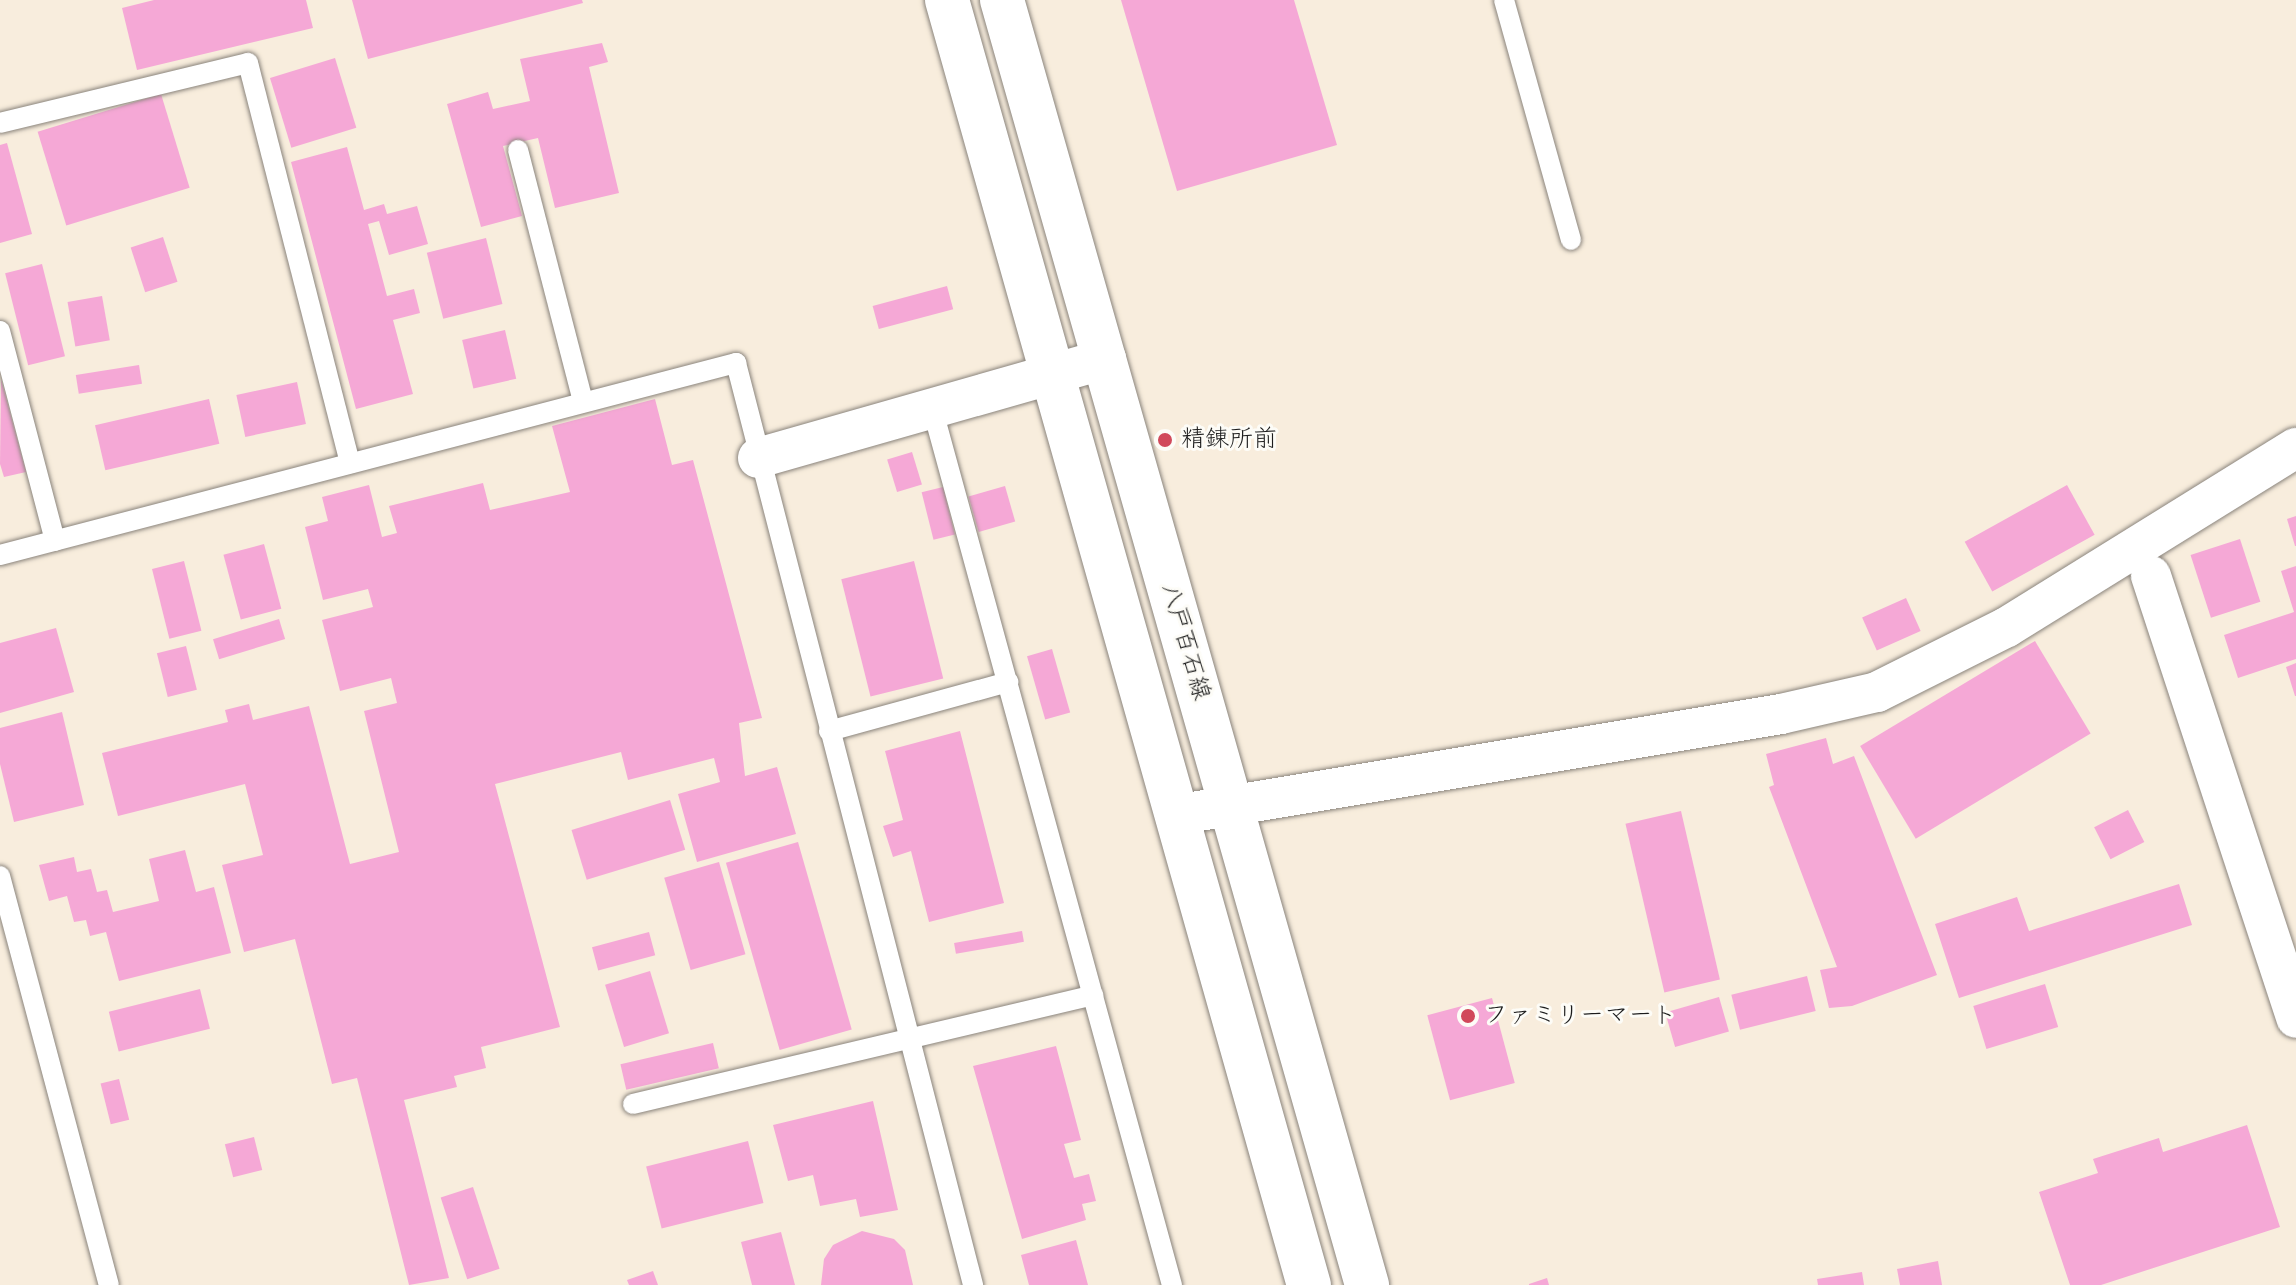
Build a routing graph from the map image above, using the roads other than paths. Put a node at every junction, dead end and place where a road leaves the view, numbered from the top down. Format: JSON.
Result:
{"nodes":[{"id":1,"x":947,"y":0,"type":"edge"},
{"id":2,"x":1002,"y":0,"type":"edge"},
{"id":3,"x":1504,"y":0,"type":"edge"},
{"id":4,"x":0,"y":123,"type":"edge"},
{"id":5,"x":518,"y":150,"type":"dead end"},
{"id":6,"x":1571,"y":240,"type":"dead end"},
{"id":7,"x":0,"y":331,"type":"edge"},
{"id":8,"x":1106,"y":359,"type":"junction"},
{"id":9,"x":1056,"y":373,"type":"junction"},
{"id":10,"x":583,"y":402,"type":"junction"},
{"id":11,"x":933,"y":411,"type":"junction"},
{"id":12,"x":2296,"y":448,"type":"edge"},
{"id":13,"x":758,"y":458,"type":"junction"},
{"id":14,"x":350,"y":463,"type":"junction"},
{"id":15,"x":55,"y":541,"type":"junction"},
{"id":16,"x":0,"y":555,"type":"edge"},
{"id":17,"x":2151,"y":576,"type":"dead end"},
{"id":18,"x":1008,"y":682,"type":"junction"},
{"id":19,"x":829,"y":731,"type":"junction"},
{"id":20,"x":1230,"y":801,"type":"junction"},
{"id":21,"x":1175,"y":815,"type":"junction"},
{"id":22,"x":0,"y":876,"type":"edge"},
{"id":23,"x":1093,"y":995,"type":"junction"},
{"id":24,"x":2296,"y":1018,"type":"edge"},
{"id":25,"x":908,"y":1037,"type":"junction"},
{"id":26,"x":633,"y":1104,"type":"dead end"},
{"id":27,"x":109,"y":1285,"type":"edge"},
{"id":28,"x":973,"y":1285,"type":"edge"},
{"id":29,"x":1172,"y":1285,"type":"edge"},
{"id":30,"x":1309,"y":1285,"type":"edge"},
{"id":31,"x":1367,"y":1285,"type":"edge"}],
"edges":[{"from":1,"to":9,"type":"main road"},
{"from":2,"to":8,"type":"main road","name":"八戸百石線"},
{"from":3,"to":6,"type":"lane"},
{"from":4,"to":14,"type":"lane"},
{"from":5,"to":10,"type":"lane"},
{"from":7,"to":15,"type":"lane"},
{"from":8,"to":9,"type":"street"},
{"from":8,"to":20,"type":"main road","name":"八戸百石線"},
{"from":9,"to":11,"type":"street"},
{"from":9,"to":21,"type":"main road"},
{"from":10,"to":13,"type":"lane"},
{"from":10,"to":14,"type":"lane"},
{"from":11,"to":13,"type":"street"},
{"from":11,"to":18,"type":"lane"},
{"from":12,"to":20,"type":"street"},
{"from":13,"to":19,"type":"lane"},
{"from":14,"to":15,"type":"lane"},
{"from":15,"to":16,"type":"lane"},
{"from":17,"to":24,"type":"street"},
{"from":18,"to":19,"type":"lane"},
{"from":18,"to":23,"type":"lane"},
{"from":19,"to":25,"type":"lane"},
{"from":20,"to":21,"type":"street"},
{"from":20,"to":31,"type":"main road","name":"八戸百石線"},
{"from":21,"to":30,"type":"main road"},
{"from":22,"to":27,"type":"lane"},
{"from":23,"to":25,"type":"lane"},
{"from":23,"to":29,"type":"lane"},
{"from":25,"to":26,"type":"lane"},
{"from":25,"to":28,"type":"lane"}]}
